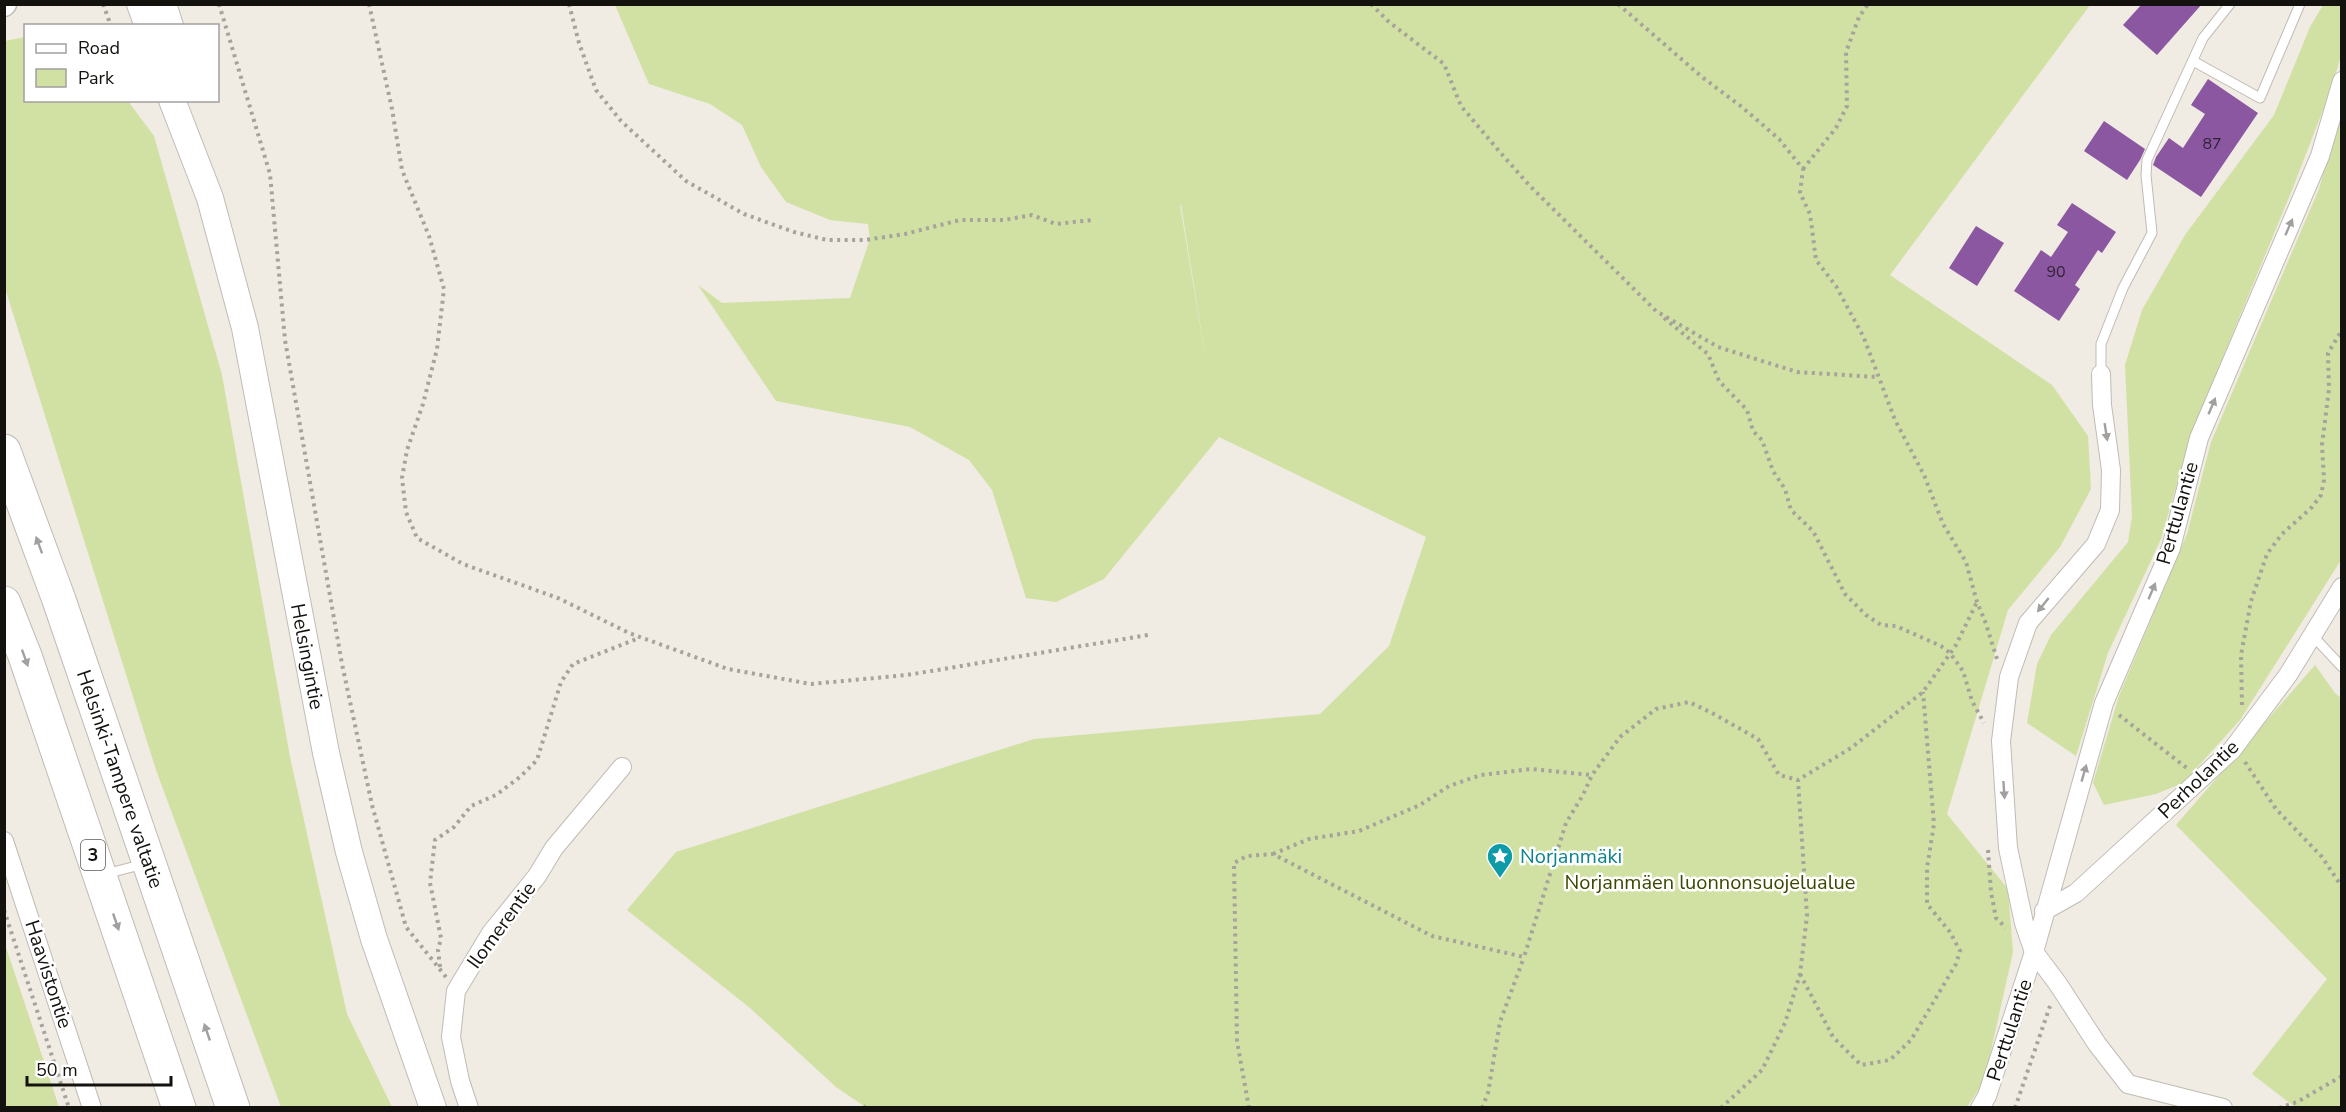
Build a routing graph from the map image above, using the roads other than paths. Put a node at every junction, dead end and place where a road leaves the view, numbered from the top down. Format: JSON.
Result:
{"nodes":[{"id":1,"x":140,"y":4,"type":"edge"},
{"id":2,"x":163,"y":4,"type":"edge"},
{"id":3,"x":2230,"y":4,"type":"edge"},
{"id":4,"x":2300,"y":4,"type":"edge"},
{"id":5,"x":147,"y":24,"type":"edge"},
{"id":6,"x":169,"y":24,"type":"edge"},
{"id":7,"x":2193,"y":61,"type":"junction"},
{"id":8,"x":2342,"y":81,"type":"edge"},
{"id":9,"x":173,"y":102,"type":"edge"},
{"id":10,"x":191,"y":102,"type":"edge"},
{"id":11,"x":210,"y":198,"type":"junction"},
{"id":12,"x":2101,"y":374,"type":"joint"},
{"id":13,"x":4,"y":452,"type":"edge"},
{"id":14,"x":2342,"y":587,"type":"edge"},
{"id":15,"x":4,"y":603,"type":"edge"},
{"id":16,"x":2312,"y":635,"type":"junction"},
{"id":17,"x":2342,"y":667,"type":"edge"},
{"id":18,"x":622,"y":767,"type":"dead end"},
{"id":19,"x":4,"y":841,"type":"edge"},
{"id":20,"x":149,"y":863,"type":"junction"},
{"id":21,"x":100,"y":876,"type":"junction"},
{"id":22,"x":2044,"y":911,"type":"junction"},
{"id":23,"x":2034,"y":952,"type":"junction"},
{"id":24,"x":92,"y":1107,"type":"edge"},
{"id":25,"x":179,"y":1107,"type":"edge"},
{"id":26,"x":233,"y":1107,"type":"edge"},
{"id":27,"x":433,"y":1107,"type":"edge"},
{"id":28,"x":469,"y":1107,"type":"edge"},
{"id":29,"x":1980,"y":1107,"type":"edge"},
{"id":30,"x":2223,"y":1107,"type":"edge"}],
"edges":[{"from":1,"to":5,"type":"main road"},
{"from":2,"to":6,"type":"main road"},
{"from":3,"to":7,"type":"lane"},
{"from":4,"to":7,"type":"lane"},
{"from":7,"to":12,"type":"lane"},
{"from":22,"to":8,"type":"street","name":"Perttulantie","one_way":true},
{"from":9,"to":11,"type":"main road","name":"Helsingintie"},
{"from":10,"to":11,"type":"main road","name":"Helsingintie"},
{"from":11,"to":27,"type":"main road","name":"Helsingintie"},
{"from":12,"to":23,"type":"street","one_way":true},
{"from":20,"to":13,"type":"highway","name":"Helsinki-Tampere valtatie","one_way":true},
{"from":14,"to":16,"type":"street","name":"Perholantie"},
{"from":15,"to":21,"type":"highway","number":"3","one_way":true},
{"from":16,"to":17,"type":"lane"},
{"from":16,"to":22,"type":"street","name":"Perholantie"},
{"from":18,"to":28,"type":"street","name":"Ilomerentie"},
{"from":19,"to":24,"type":"street","name":"Haavistontie"},
{"from":20,"to":21,"type":"lane"},
{"from":26,"to":20,"type":"highway","name":"Helsinki-Tampere valtatie","one_way":true},
{"from":21,"to":25,"type":"highway","number":"3","one_way":true},
{"from":22,"to":23,"type":"street","name":"Perttulantie"},
{"from":23,"to":29,"type":"street","name":"Perttulantie"},
{"from":23,"to":30,"type":"street"}]}
